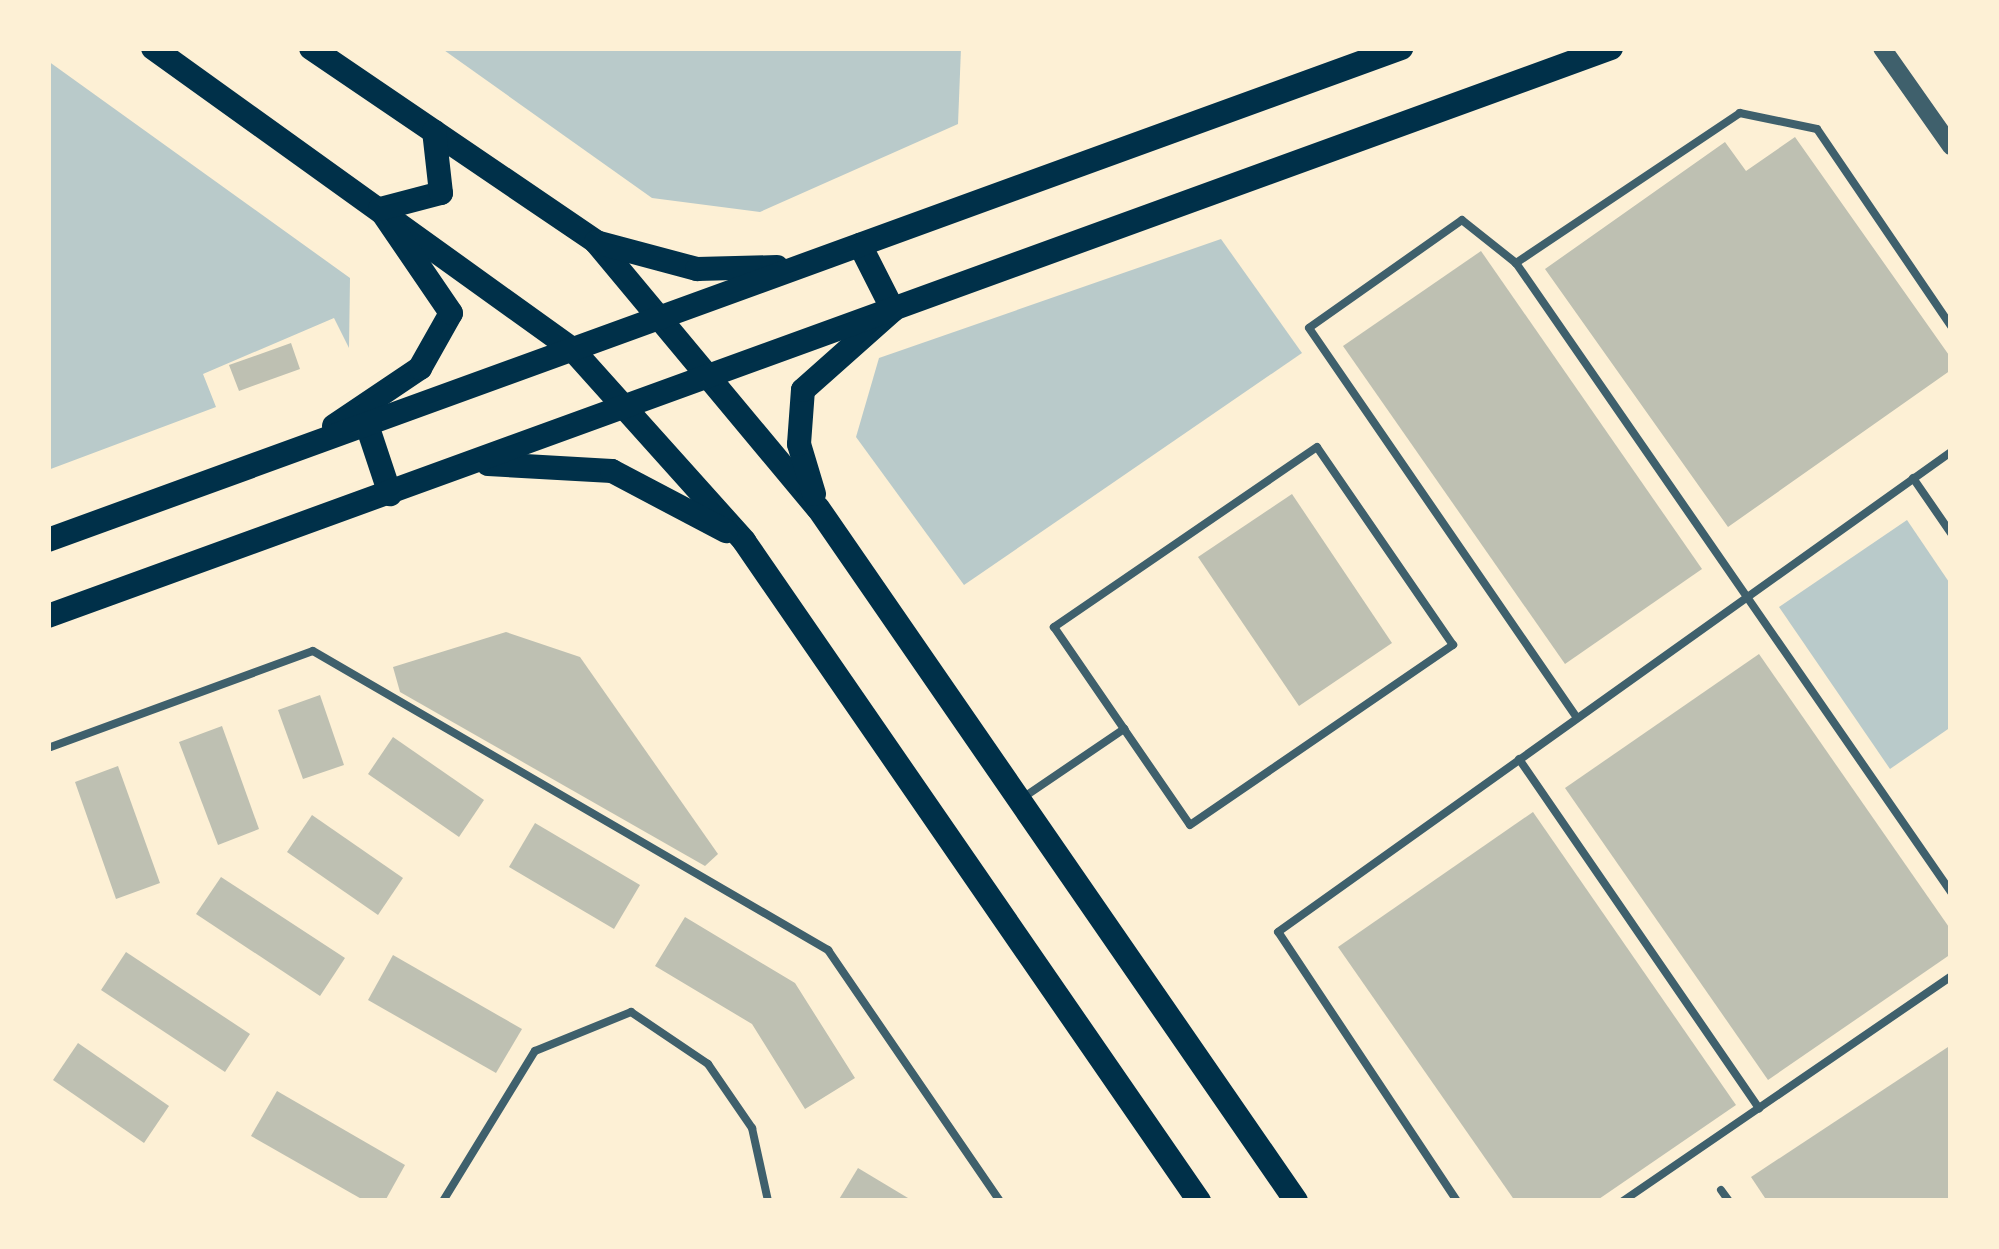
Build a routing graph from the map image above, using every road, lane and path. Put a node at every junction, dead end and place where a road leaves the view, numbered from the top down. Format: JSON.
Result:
{"nodes":[{"id":1,"x":153,"y":48,"type":"edge"},
{"id":2,"x":311,"y":48,"type":"edge"},
{"id":3,"x":1402,"y":48,"type":"edge"},
{"id":4,"x":1611,"y":48,"type":"edge"},
{"id":5,"x":1882,"y":48,"type":"edge"},
{"id":6,"x":434,"y":131,"type":"junction"},
{"id":7,"x":1951,"y":146,"type":"edge"},
{"id":8,"x":380,"y":209,"type":"junction"},
{"id":9,"x":596,"y":242,"type":"junction"},
{"id":10,"x":860,"y":245,"type":"junction"},
{"id":11,"x":1516,"y":263,"type":"junction"},
{"id":12,"x":799,"y":267,"type":"junction"},
{"id":13,"x":893,"y":310,"type":"junction"},
{"id":14,"x":659,"y":317,"type":"junction"},
{"id":15,"x":1951,"y":326,"type":"edge"},
{"id":16,"x":572,"y":349,"type":"junction"},
{"id":17,"x":710,"y":378,"type":"junction"},
{"id":18,"x":625,"y":408,"type":"junction"},
{"id":19,"x":367,"y":424,"type":"junction"},
{"id":20,"x":302,"y":448,"type":"junction"},
{"id":21,"x":1951,"y":452,"type":"edge"},
{"id":22,"x":473,"y":464,"type":"junction"},
{"id":23,"x":1913,"y":478,"type":"junction"},
{"id":24,"x":390,"y":494,"type":"junction"},
{"id":25,"x":818,"y":508,"type":"junction"},
{"id":26,"x":1951,"y":533,"type":"edge"},
{"id":27,"x":48,"y":540,"type":"edge"},
{"id":28,"x":744,"y":541,"type":"junction"},
{"id":29,"x":1748,"y":596,"type":"junction"},
{"id":30,"x":48,"y":616,"type":"edge"},
{"id":31,"x":1577,"y":718,"type":"junction"},
{"id":32,"x":1124,"y":729,"type":"junction"},
{"id":33,"x":48,"y":748,"type":"edge"},
{"id":34,"x":1519,"y":759,"type":"junction"},
{"id":35,"x":1019,"y":800,"type":"junction"},
{"id":36,"x":1951,"y":892,"type":"edge"},
{"id":37,"x":1951,"y":976,"type":"edge"},
{"id":38,"x":1760,"y":1108,"type":"junction"},
{"id":39,"x":1721,"y":1190,"type":"dead end"},
{"id":40,"x":443,"y":1201,"type":"edge"},
{"id":41,"x":768,"y":1201,"type":"edge"},
{"id":42,"x":1000,"y":1201,"type":"edge"},
{"id":43,"x":1198,"y":1201,"type":"edge"},
{"id":44,"x":1296,"y":1201,"type":"edge"},
{"id":45,"x":1457,"y":1201,"type":"edge"},
{"id":46,"x":1623,"y":1201,"type":"edge"},
{"id":47,"x":1729,"y":1201,"type":"edge"}],
"edges":[{"from":1,"to":8,"type":"main road"},
{"from":2,"to":6,"type":"main road"},
{"from":3,"to":10,"type":"main road"},
{"from":4,"to":13,"type":"main road"},
{"from":5,"to":7,"type":"street"},
{"from":6,"to":8,"type":"main road"},
{"from":6,"to":9,"type":"main road"},
{"from":8,"to":16,"type":"main road"},
{"from":8,"to":20,"type":"main road"},
{"from":9,"to":12,"type":"main road"},
{"from":9,"to":14,"type":"main road"},
{"from":10,"to":12,"type":"main road"},
{"from":10,"to":13,"type":"main road"},
{"from":11,"to":15,"type":"lane"},
{"from":11,"to":29,"type":"lane"},
{"from":11,"to":31,"type":"lane"},
{"from":12,"to":14,"type":"main road"},
{"from":13,"to":17,"type":"main road"},
{"from":13,"to":25,"type":"main road"},
{"from":14,"to":16,"type":"main road"},
{"from":14,"to":17,"type":"main road"},
{"from":16,"to":18,"type":"main road"},
{"from":16,"to":19,"type":"main road"},
{"from":17,"to":18,"type":"main road"},
{"from":17,"to":25,"type":"main road"},
{"from":18,"to":22,"type":"main road"},
{"from":18,"to":28,"type":"main road"},
{"from":19,"to":20,"type":"main road"},
{"from":19,"to":24,"type":"main road"},
{"from":20,"to":27,"type":"main road"},
{"from":21,"to":23,"type":"lane"},
{"from":22,"to":24,"type":"main road"},
{"from":22,"to":28,"type":"main road"},
{"from":23,"to":26,"type":"lane"},
{"from":23,"to":29,"type":"lane"},
{"from":24,"to":30,"type":"main road"},
{"from":25,"to":35,"type":"main road"},
{"from":28,"to":43,"type":"main road"},
{"from":29,"to":31,"type":"lane"},
{"from":29,"to":36,"type":"lane"},
{"from":31,"to":34,"type":"lane"},
{"from":32,"to":32,"type":"lane"},
{"from":32,"to":35,"type":"lane"},
{"from":33,"to":42,"type":"lane"},
{"from":34,"to":38,"type":"lane"},
{"from":34,"to":45,"type":"lane"},
{"from":35,"to":44,"type":"main road"},
{"from":37,"to":38,"type":"lane"},
{"from":38,"to":46,"type":"lane"},
{"from":39,"to":47,"type":"lane"},
{"from":40,"to":41,"type":"lane"}]}
